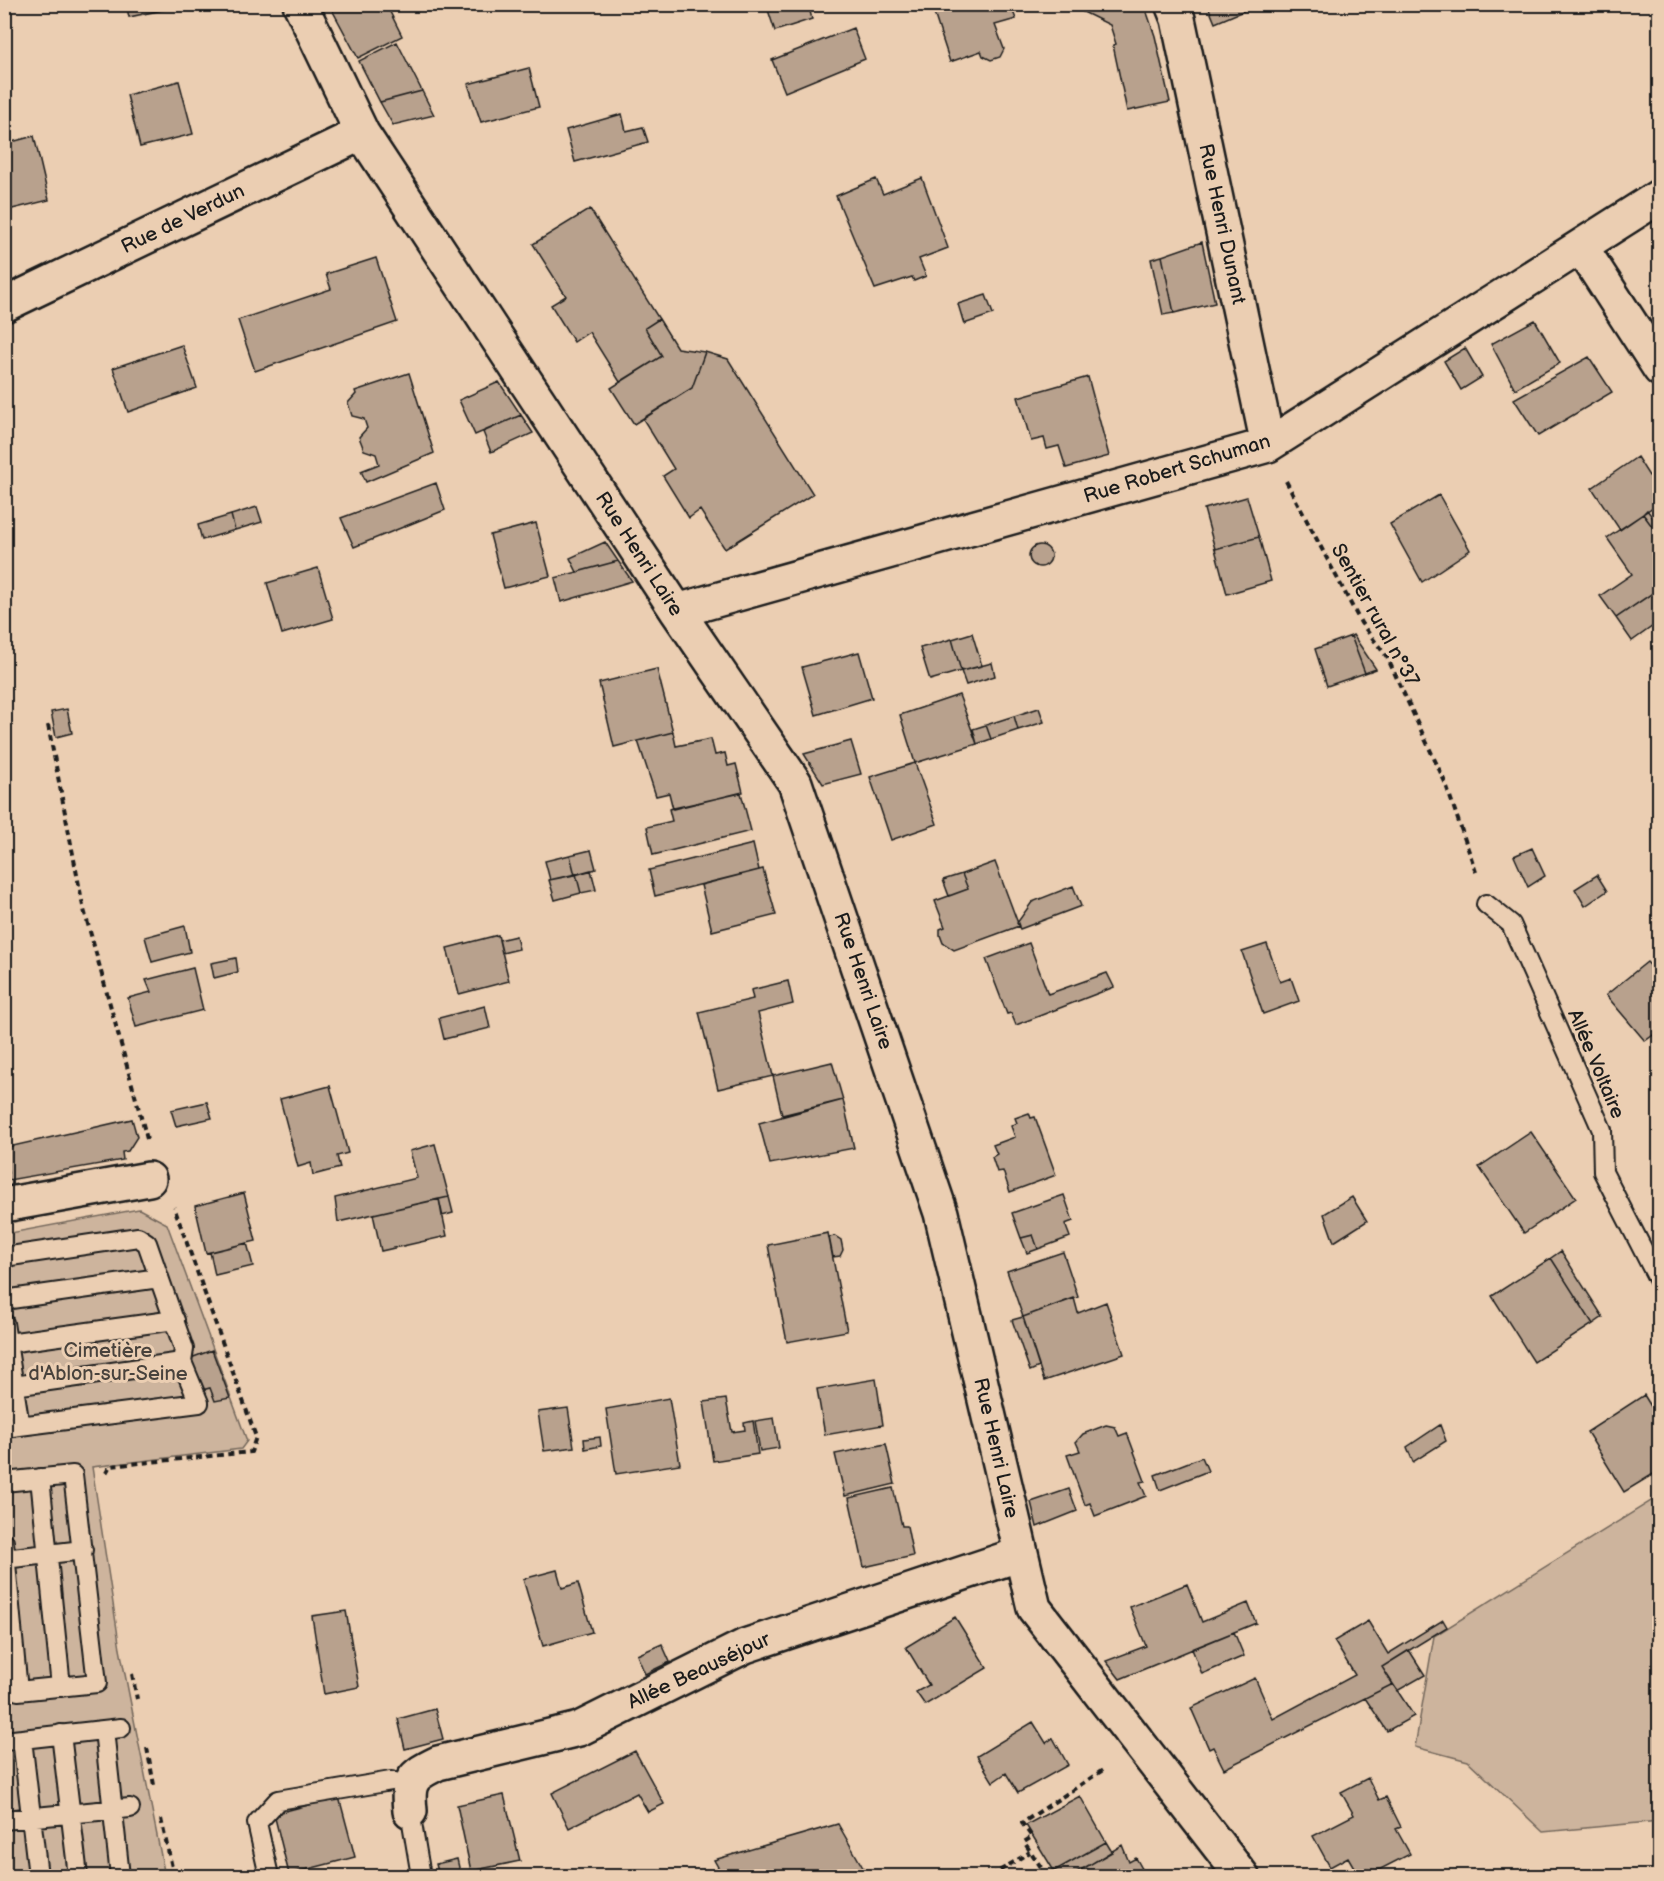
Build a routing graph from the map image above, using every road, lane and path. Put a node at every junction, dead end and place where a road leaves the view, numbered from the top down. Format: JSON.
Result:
{"nodes":[{"id":1,"x":300,"y":4,"type":"edge"},
{"id":2,"x":1172,"y":4,"type":"edge"},
{"id":3,"x":362,"y":133,"type":"junction"},
{"id":4,"x":1659,"y":196,"type":"edge"},
{"id":5,"x":1581,"y":247,"type":"junction"},
{"id":6,"x":4,"y":305,"type":"edge"},
{"id":7,"x":1659,"y":369,"type":"edge"},
{"id":8,"x":1268,"y":445,"type":"junction"},
{"id":9,"x":676,"y":611,"type":"junction"},
{"id":10,"x":1486,"y":904,"type":"joint"},
{"id":11,"x":149,"y":1179,"type":"dead end"},
{"id":12,"x":4,"y":1205,"type":"edge"},
{"id":13,"x":4,"y":1257,"type":"edge"},
{"id":14,"x":159,"y":1278,"type":"junction"},
{"id":15,"x":1659,"y":1283,"type":"edge"},
{"id":16,"x":4,"y":1300,"type":"edge"},
{"id":17,"x":175,"y":1320,"type":"junction"},
{"id":18,"x":4,"y":1323,"type":"edge"},
{"id":19,"x":8,"y":1343,"type":"junction"},
{"id":20,"x":182,"y":1362,"type":"junction"},
{"id":21,"x":14,"y":1386,"type":"junction"},
{"id":22,"x":12,"y":1427,"type":"edge"},
{"id":23,"x":40,"y":1478,"type":"junction"},
{"id":24,"x":4,"y":1482,"type":"edge"},
{"id":25,"x":83,"y":1550,"type":"junction"},
{"id":26,"x":5,"y":1553,"type":"edge"},
{"id":27,"x":48,"y":1554,"type":"junction"},
{"id":28,"x":1021,"y":1554,"type":"junction"},
{"id":29,"x":61,"y":1687,"type":"junction"},
{"id":30,"x":11,"y":1692,"type":"edge"},
{"id":31,"x":61,"y":1734,"type":"junction"},
{"id":32,"x":13,"y":1740,"type":"edge"},
{"id":33,"x":1103,"y":1770,"type":"dead end"},
{"id":34,"x":391,"y":1781,"type":"dead end"},
{"id":35,"x":122,"y":1809,"type":"junction"},
{"id":36,"x":410,"y":1811,"type":"joint"},
{"id":37,"x":70,"y":1814,"type":"junction"},
{"id":38,"x":31,"y":1818,"type":"junction"},
{"id":39,"x":4,"y":1820,"type":"edge"},
{"id":40,"x":1030,"y":1852,"type":"junction"},
{"id":41,"x":38,"y":1876,"type":"edge"},
{"id":42,"x":78,"y":1876,"type":"edge"},
{"id":43,"x":120,"y":1876,"type":"edge"},
{"id":44,"x":269,"y":1876,"type":"edge"},
{"id":45,"x":421,"y":1876,"type":"edge"},
{"id":46,"x":991,"y":1876,"type":"edge"},
{"id":47,"x":1048,"y":1876,"type":"edge"},
{"id":48,"x":1242,"y":1876,"type":"edge"}],
"edges":[{"from":1,"to":3,"type":"street","name":"Rue Henri Laire"},
{"from":2,"to":8,"type":"street","name":"Rue Henri Dunant"},
{"from":3,"to":6,"type":"street","name":"Rue de Verdun"},
{"from":3,"to":9,"type":"street","name":"Rue Henri Laire"},
{"from":4,"to":5,"type":"street","name":"Rue Robert Schuman"},
{"from":5,"to":7,"type":"street"},
{"from":5,"to":8,"type":"street","name":"Rue Robert Schuman"},
{"from":8,"to":9,"type":"street","name":"Rue Robert Schuman"},
{"from":8,"to":10,"type":"path","name":"Sentier rural n°37"},
{"from":9,"to":28,"type":"street","name":"Rue Henri Laire"},
{"from":10,"to":15,"type":"lane","name":"Allée Voltaire"},
{"from":11,"to":12,"type":"street"},
{"from":13,"to":14,"type":"lane"},
{"from":14,"to":16,"type":"lane"},
{"from":14,"to":17,"type":"lane"},
{"from":17,"to":19,"type":"lane"},
{"from":17,"to":20,"type":"lane"},
{"from":18,"to":19,"type":"lane"},
{"from":19,"to":21,"type":"lane"},
{"from":20,"to":21,"type":"lane"},
{"from":20,"to":22,"type":"lane"},
{"from":21,"to":22,"type":"lane"},
{"from":23,"to":24,"type":"lane"},
{"from":23,"to":25,"type":"lane"},
{"from":23,"to":27,"type":"lane"},
{"from":25,"to":27,"type":"lane"},
{"from":25,"to":29,"type":"lane"},
{"from":26,"to":27,"type":"lane"},
{"from":26,"to":30,"type":"lane"},
{"from":27,"to":29,"type":"lane"},
{"from":28,"to":36,"type":"street","name":"Allée Beauséjour"},
{"from":28,"to":48,"type":"street","name":"Rue Henri Laire"},
{"from":29,"to":30,"type":"lane"},
{"from":31,"to":32,"type":"lane"},
{"from":31,"to":35,"type":"lane"},
{"from":31,"to":37,"type":"lane"},
{"from":32,"to":38,"type":"lane"},
{"from":33,"to":40,"type":"path"},
{"from":34,"to":44,"type":"lane"},
{"from":35,"to":37,"type":"lane"},
{"from":35,"to":43,"type":"lane"},
{"from":36,"to":45,"type":"lane"},
{"from":37,"to":38,"type":"lane"},
{"from":37,"to":42,"type":"lane"},
{"from":38,"to":39,"type":"lane"},
{"from":38,"to":41,"type":"lane"},
{"from":40,"to":46,"type":"path"},
{"from":40,"to":47,"type":"path"}]}
